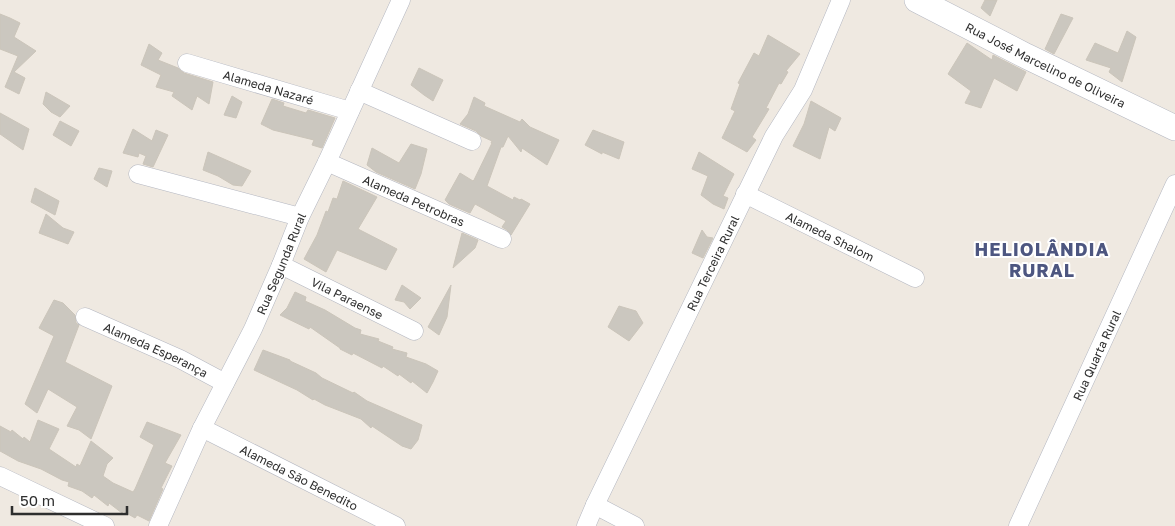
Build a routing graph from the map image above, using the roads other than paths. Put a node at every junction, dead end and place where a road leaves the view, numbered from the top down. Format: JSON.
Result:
{"nodes":[{"id":1,"x":401,"y":0,"type":"edge"},
{"id":2,"x":841,"y":0,"type":"edge"},
{"id":3,"x":916,"y":0,"type":"edge"},
{"id":4,"x":187,"y":63,"type":"dead end"},
{"id":5,"x":359,"y":91,"type":"junction"},
{"id":6,"x":350,"y":111,"type":"junction"},
{"id":7,"x":1175,"y":128,"type":"edge"},
{"id":8,"x":472,"y":141,"type":"dead end"},
{"id":9,"x":327,"y":162,"type":"junction"},
{"id":10,"x":138,"y":174,"type":"dead end"},
{"id":11,"x":1175,"y":184,"type":"edge"},
{"id":12,"x":745,"y":194,"type":"junction"},
{"id":13,"x":300,"y":217,"type":"junction"},
{"id":14,"x":502,"y":239,"type":"dead end"},
{"id":15,"x":281,"y":265,"type":"junction"},
{"id":16,"x":914,"y":278,"type":"dead end"},
{"id":17,"x":85,"y":317,"type":"dead end"},
{"id":18,"x":414,"y":331,"type":"dead end"},
{"id":19,"x":225,"y":382,"type":"junction"},
{"id":20,"x":202,"y":428,"type":"junction"},
{"id":21,"x":0,"y":476,"type":"edge"},
{"id":22,"x":595,"y":505,"type":"junction"},
{"id":23,"x":105,"y":526,"type":"edge"},
{"id":24,"x":158,"y":526,"type":"edge"},
{"id":25,"x":396,"y":526,"type":"edge"},
{"id":26,"x":586,"y":526,"type":"edge"},
{"id":27,"x":635,"y":526,"type":"edge"},
{"id":28,"x":1018,"y":526,"type":"edge"}],
"edges":[{"from":1,"to":5,"type":"street","name":"Rua Segunda Rural"},
{"from":2,"to":12,"type":"street","name":"Rua Terceira Rural"},
{"from":3,"to":7,"type":"street","name":"Rua José Marcelino de Oliveira"},
{"from":4,"to":6,"type":"street","name":"Alameda Nazaré"},
{"from":5,"to":6,"type":"street","name":"Rua Segunda Rural"},
{"from":5,"to":8,"type":"street"},
{"from":6,"to":9,"type":"street","name":"Rua Segunda Rural"},
{"from":9,"to":13,"type":"street","name":"Rua Segunda Rural"},
{"from":9,"to":14,"type":"street","name":"Alameda Petrobras"},
{"from":10,"to":13,"type":"street"},
{"from":11,"to":28,"type":"street","name":"Rua Quarta Rural"},
{"from":12,"to":16,"type":"street","name":"Alameda Shalom"},
{"from":12,"to":22,"type":"street","name":"Rua Terceira Rural"},
{"from":13,"to":15,"type":"street","name":"Rua Segunda Rural"},
{"from":15,"to":18,"type":"street","name":"Vila Paraense"},
{"from":15,"to":19,"type":"street","name":"Rua Segunda Rural"},
{"from":17,"to":19,"type":"street","name":"Alameda Esperança"},
{"from":19,"to":20,"type":"street","name":"Rua Segunda Rural"},
{"from":20,"to":24,"type":"street","name":"Rua Segunda Rural"},
{"from":20,"to":25,"type":"street","name":"Alameda São Benedito"},
{"from":21,"to":23,"type":"street"},
{"from":22,"to":26,"type":"street","name":"Rua Terceira Rural"},
{"from":22,"to":27,"type":"street"}]}
